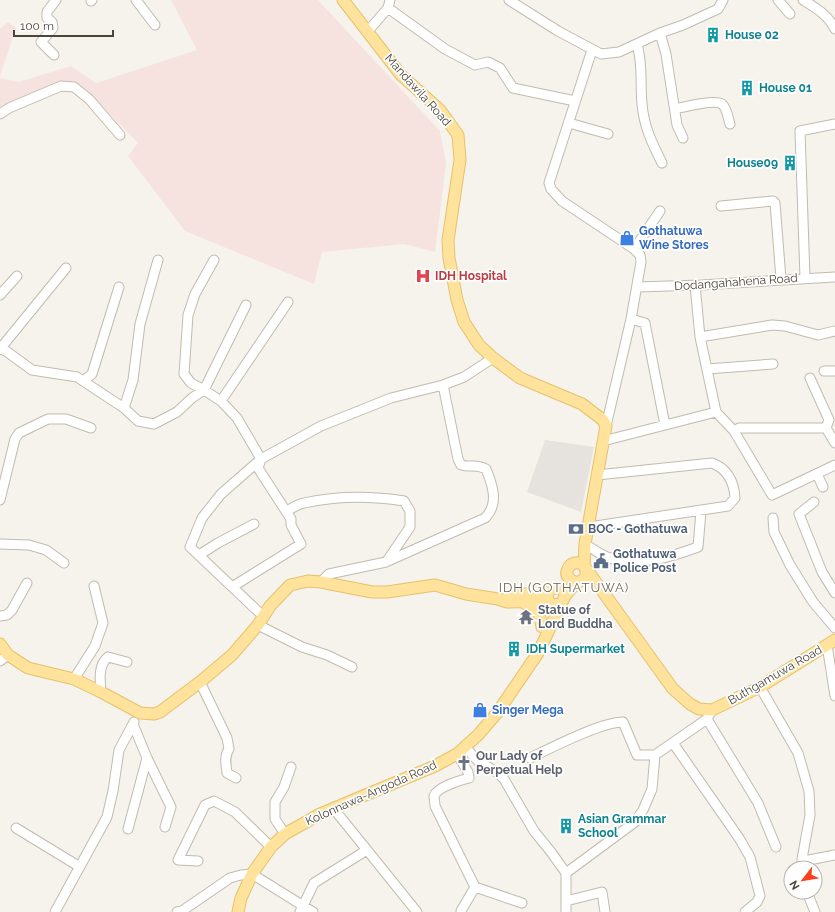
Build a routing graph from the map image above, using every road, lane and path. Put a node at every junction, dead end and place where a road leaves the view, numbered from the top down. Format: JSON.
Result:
{"nodes":[{"id":1,"x":56,"y":0,"type":"edge"},
{"id":2,"x":136,"y":0,"type":"edge"},
{"id":3,"x":342,"y":0,"type":"edge"},
{"id":4,"x":509,"y":0,"type":"edge"},
{"id":5,"x":723,"y":0,"type":"edge"},
{"id":6,"x":778,"y":0,"type":"edge"},
{"id":7,"x":803,"y":0,"type":"edge"},
{"id":8,"x":389,"y":4,"type":"edge"},
{"id":9,"x":790,"y":14,"type":"dead end"},
{"id":10,"x":155,"y":25,"type":"dead end"},
{"id":11,"x":835,"y":29,"type":"edge"},
{"id":12,"x":368,"y":31,"type":"junction"},
{"id":13,"x":660,"y":33,"type":"junction"},
{"id":14,"x":637,"y":45,"type":"junction"},
{"id":15,"x":592,"y":50,"type":"junction"},
{"id":16,"x":54,"y":55,"type":"dead end"},
{"id":17,"x":575,"y":101,"type":"junction"},
{"id":18,"x":675,"y":109,"type":"junction"},
{"id":19,"x":0,"y":114,"type":"edge"},
{"id":20,"x":569,"y":123,"type":"junction"},
{"id":21,"x":730,"y":124,"type":"dead end"},
{"id":22,"x":835,"y":124,"type":"edge"},
{"id":23,"x":608,"y":134,"type":"dead end"},
{"id":24,"x":120,"y":135,"type":"dead end"},
{"id":25,"x":684,"y":138,"type":"dead end"},
{"id":26,"x":662,"y":163,"type":"dead end"},
{"id":27,"x":721,"y":206,"type":"dead end"},
{"id":28,"x":660,"y":211,"type":"dead end"},
{"id":29,"x":634,"y":249,"type":"junction"},
{"id":30,"x":158,"y":260,"type":"dead end"},
{"id":31,"x":214,"y":260,"type":"dead end"},
{"id":32,"x":66,"y":268,"type":"dead end"},
{"id":33,"x":17,"y":276,"type":"dead end"},
{"id":34,"x":835,"y":277,"type":"edge"},
{"id":35,"x":805,"y":278,"type":"junction"},
{"id":36,"x":781,"y":279,"type":"junction"},
{"id":37,"x":695,"y":285,"type":"junction"},
{"id":38,"x":119,"y":287,"type":"dead end"},
{"id":39,"x":637,"y":287,"type":"junction"},
{"id":40,"x":0,"y":295,"type":"edge"},
{"id":41,"x":288,"y":302,"type":"dead end"},
{"id":42,"x":246,"y":305,"type":"dead end"},
{"id":43,"x":631,"y":319,"type":"junction"},
{"id":44,"x":835,"y":331,"type":"edge"},
{"id":45,"x":700,"y":337,"type":"junction"},
{"id":46,"x":0,"y":349,"type":"edge"},
{"id":47,"x":493,"y":358,"type":"junction"},
{"id":48,"x":773,"y":364,"type":"dead end"},
{"id":49,"x":707,"y":369,"type":"junction"},
{"id":50,"x":835,"y":370,"type":"edge"},
{"id":51,"x":824,"y":371,"type":"dead end"},
{"id":52,"x":810,"y":378,"type":"dead end"},
{"id":53,"x":83,"y":381,"type":"junction"},
{"id":54,"x":443,"y":385,"type":"junction"},
{"id":55,"x":204,"y":390,"type":"junction"},
{"id":56,"x":221,"y":401,"type":"junction"},
{"id":57,"x":124,"y":408,"type":"junction"},
{"id":58,"x":716,"y":412,"type":"junction"},
{"id":59,"x":665,"y":425,"type":"junction"},
{"id":60,"x":606,"y":426,"type":"junction"},
{"id":61,"x":91,"y":428,"type":"dead end"},
{"id":62,"x":826,"y":428,"type":"junction"},
{"id":63,"x":734,"y":431,"type":"junction"},
{"id":64,"x":603,"y":441,"type":"junction"},
{"id":65,"x":835,"y":443,"type":"edge"},
{"id":66,"x":261,"y":459,"type":"junction"},
{"id":67,"x":835,"y":465,"type":"edge"},
{"id":68,"x":817,"y":474,"type":"junction"},
{"id":69,"x":596,"y":475,"type":"junction"},
{"id":70,"x":823,"y":487,"type":"dead end"},
{"id":71,"x":0,"y":500,"type":"edge"},
{"id":72,"x":814,"y":502,"type":"dead end"},
{"id":73,"x":286,"y":511,"type":"junction"},
{"id":74,"x":701,"y":511,"type":"junction"},
{"id":75,"x":773,"y":518,"type":"dead end"},
{"id":76,"x":254,"y":524,"type":"dead end"},
{"id":77,"x":589,"y":527,"type":"junction"},
{"id":78,"x":0,"y":544,"type":"edge"},
{"id":79,"x":585,"y":544,"type":"junction"},
{"id":80,"x":199,"y":555,"type":"junction"},
{"id":81,"x":64,"y":562,"type":"dead end"},
{"id":82,"x":386,"y":562,"type":"junction"},
{"id":83,"x":585,"y":566,"type":"junction"},
{"id":84,"x":569,"y":568,"type":"junction"},
{"id":85,"x":321,"y":582,"type":"junction"},
{"id":86,"x":579,"y":582,"type":"junction"},
{"id":87,"x":27,"y":583,"type":"dead end"},
{"id":88,"x":94,"y":586,"type":"dead end"},
{"id":89,"x":232,"y":587,"type":"junction"},
{"id":90,"x":603,"y":591,"type":"junction"},
{"id":91,"x":835,"y":593,"type":"edge"},
{"id":92,"x":555,"y":597,"type":"junction"},
{"id":93,"x":498,"y":599,"type":"junction"},
{"id":94,"x":524,"y":603,"type":"junction"},
{"id":95,"x":0,"y":616,"type":"edge"},
{"id":96,"x":261,"y":621,"type":"junction"},
{"id":97,"x":542,"y":627,"type":"junction"},
{"id":98,"x":835,"y":628,"type":"edge"},
{"id":99,"x":831,"y":642,"type":"edge"},
{"id":100,"x":0,"y":644,"type":"edge"},
{"id":101,"x":4,"y":658,"type":"edge"},
{"id":102,"x":127,"y":662,"type":"dead end"},
{"id":103,"x":531,"y":662,"type":"junction"},
{"id":104,"x":352,"y":667,"type":"dead end"},
{"id":105,"x":74,"y":679,"type":"junction"},
{"id":106,"x":200,"y":682,"type":"junction"},
{"id":107,"x":760,"y":687,"type":"junction"},
{"id":108,"x":100,"y":692,"type":"junction"},
{"id":109,"x":835,"y":696,"type":"edge"},
{"id":110,"x":140,"y":713,"type":"junction"},
{"id":111,"x":709,"y":715,"type":"junction"},
{"id":112,"x":133,"y":724,"type":"junction"},
{"id":113,"x":673,"y":743,"type":"junction"},
{"id":114,"x":461,"y":750,"type":"junction"},
{"id":115,"x":654,"y":755,"type":"junction"},
{"id":116,"x":147,"y":758,"type":"junction"},
{"id":117,"x":530,"y":758,"type":"dead end"},
{"id":118,"x":291,"y":767,"type":"dead end"},
{"id":119,"x":236,"y":778,"type":"dead end"},
{"id":120,"x":333,"y":808,"type":"junction"},
{"id":121,"x":165,"y":827,"type":"dead end"},
{"id":122,"x":16,"y":828,"type":"dead end"},
{"id":123,"x":128,"y":829,"type":"dead end"},
{"id":124,"x":285,"y":834,"type":"junction"},
{"id":125,"x":271,"y":847,"type":"junction"},
{"id":126,"x":776,"y":847,"type":"dead end"},
{"id":127,"x":367,"y":850,"type":"junction"},
{"id":128,"x":835,"y":855,"type":"edge"},
{"id":129,"x":802,"y":860,"type":"edge"},
{"id":130,"x":809,"y":860,"type":"edge"},
{"id":131,"x":198,"y":861,"type":"dead end"},
{"id":132,"x":80,"y":867,"type":"junction"},
{"id":133,"x":566,"y":873,"type":"junction"},
{"id":134,"x":252,"y":874,"type":"junction"},
{"id":135,"x":475,"y":887,"type":"junction"},
{"id":136,"x":810,"y":900,"type":"edge"},
{"id":137,"x":566,"y":901,"type":"junction"},
{"id":138,"x":522,"y":903,"type":"dead end"},
{"id":139,"x":301,"y":909,"type":"edge"},
{"id":140,"x":461,"y":911,"type":"dead end"},
{"id":141,"x":55,"y":912,"type":"edge"},
{"id":142,"x":177,"y":912,"type":"edge"},
{"id":143,"x":238,"y":912,"type":"edge"},
{"id":144,"x":313,"y":912,"type":"edge"},
{"id":145,"x":417,"y":912,"type":"edge"},
{"id":146,"x":566,"y":912,"type":"edge"},
{"id":147,"x":605,"y":912,"type":"edge"},
{"id":148,"x":746,"y":912,"type":"edge"},
{"id":149,"x":815,"y":912,"type":"edge"}],
"edges":[{"from":1,"to":16,"type":"street"},
{"from":2,"to":10,"type":"street"},
{"from":3,"to":12,"type":"main road","name":"Mandawila Road"},
{"from":4,"to":15,"type":"street"},
{"from":5,"to":13,"type":"street"},
{"from":6,"to":9,"type":"street"},
{"from":7,"to":11,"type":"street"},
{"from":8,"to":12,"type":"street"},
{"from":8,"to":17,"type":"street"},
{"from":12,"to":47,"type":"main road","name":"Mandawila Road"},
{"from":13,"to":14,"type":"street"},
{"from":13,"to":18,"type":"street"},
{"from":14,"to":15,"type":"street"},
{"from":14,"to":26,"type":"street"},
{"from":15,"to":17,"type":"street"},
{"from":17,"to":20,"type":"street"},
{"from":18,"to":21,"type":"street"},
{"from":18,"to":25,"type":"street"},
{"from":19,"to":24,"type":"street"},
{"from":20,"to":23,"type":"street"},
{"from":20,"to":29,"type":"street"},
{"from":22,"to":35,"type":"street"},
{"from":27,"to":36,"type":"street"},
{"from":28,"to":29,"type":"street"},
{"from":29,"to":39,"type":"street"},
{"from":30,"to":57,"type":"street"},
{"from":31,"to":55,"type":"street"},
{"from":32,"to":46,"type":"street"},
{"from":33,"to":40,"type":"street"},
{"from":34,"to":35,"type":"street","name":"Dodangahahena Road"},
{"from":35,"to":36,"type":"street","name":"Dodangahahena Road"},
{"from":36,"to":37,"type":"street","name":"Dodangahahena Road"},
{"from":37,"to":39,"type":"street","name":"Dodangahahena Road"},
{"from":37,"to":45,"type":"street"},
{"from":38,"to":53,"type":"street"},
{"from":39,"to":43,"type":"street"},
{"from":41,"to":56,"type":"street"},
{"from":42,"to":55,"type":"street"},
{"from":43,"to":59,"type":"street"},
{"from":43,"to":60,"type":"street"},
{"from":44,"to":45,"type":"street"},
{"from":45,"to":49,"type":"street"},
{"from":46,"to":53,"type":"street"},
{"from":47,"to":54,"type":"street"},
{"from":47,"to":60,"type":"main road","name":"Mandawila Road"},
{"from":48,"to":49,"type":"street"},
{"from":49,"to":58,"type":"street"},
{"from":50,"to":51,"type":"street"},
{"from":52,"to":62,"type":"street"},
{"from":53,"to":57,"type":"street"},
{"from":54,"to":66,"type":"street"},
{"from":54,"to":82,"type":"street"},
{"from":55,"to":56,"type":"street"},
{"from":55,"to":57,"type":"street"},
{"from":56,"to":66,"type":"street"},
{"from":58,"to":59,"type":"street"},
{"from":58,"to":63,"type":"street"},
{"from":59,"to":64,"type":"street"},
{"from":60,"to":64,"type":"main road"},
{"from":61,"to":71,"type":"street"},
{"from":62,"to":63,"type":"street"},
{"from":62,"to":65,"type":"street"},
{"from":63,"to":68,"type":"street"},
{"from":64,"to":69,"type":"main road"},
{"from":66,"to":73,"type":"street"},
{"from":66,"to":80,"type":"street"},
{"from":67,"to":68,"type":"street"},
{"from":68,"to":70,"type":"street"},
{"from":69,"to":74,"type":"street"},
{"from":69,"to":77,"type":"main road"},
{"from":72,"to":91,"type":"street"},
{"from":73,"to":82,"type":"street"},
{"from":73,"to":89,"type":"street"},
{"from":74,"to":77,"type":"street"},
{"from":74,"to":79,"type":"street"},
{"from":75,"to":98,"type":"street"},
{"from":76,"to":80,"type":"street"},
{"from":77,"to":79,"type":"main road"},
{"from":78,"to":81,"type":"street"},
{"from":79,"to":83,"type":"main road"},
{"from":79,"to":84,"type":"main road"},
{"from":80,"to":89,"type":"street"},
{"from":82,"to":85,"type":"street"},
{"from":83,"to":84,"type":"main road"},
{"from":83,"to":86,"type":"main road"},
{"from":83,"to":90,"type":"main road"},
{"from":84,"to":86,"type":"main road"},
{"from":84,"to":92,"type":"main road"},
{"from":85,"to":93,"type":"main road"},
{"from":85,"to":96,"type":"main road"},
{"from":86,"to":90,"type":"main road"},
{"from":86,"to":92,"type":"main road"},
{"from":87,"to":95,"type":"street"},
{"from":88,"to":105,"type":"street"},
{"from":89,"to":96,"type":"street"},
{"from":90,"to":111,"type":"main road"},
{"from":92,"to":93,"type":"main road"},
{"from":92,"to":94,"type":"main road"},
{"from":92,"to":97,"type":"main road","name":"Kolonnawa-Angoda Road"},
{"from":92,"to":103,"type":"main road","name":"Kolonnawa-Angoda Road"},
{"from":93,"to":94,"type":"main road"},
{"from":94,"to":97,"type":"main road"},
{"from":96,"to":104,"type":"street"},
{"from":96,"to":106,"type":"main road"},
{"from":97,"to":103,"type":"main road","name":"Kolonnawa-Angoda Road"},
{"from":99,"to":107,"type":"main road","name":"Buthgamuwa Road"},
{"from":99,"to":109,"type":"street"},
{"from":100,"to":101,"type":"main road"},
{"from":101,"to":105,"type":"main road"},
{"from":102,"to":108,"type":"street"},
{"from":103,"to":114,"type":"main road","name":"Kolonnawa-Angoda Road"},
{"from":105,"to":108,"type":"main road"},
{"from":106,"to":110,"type":"main road"},
{"from":106,"to":119,"type":"street"},
{"from":107,"to":111,"type":"main road","name":"Buthgamuwa Road"},
{"from":107,"to":129,"type":"street"},
{"from":108,"to":110,"type":"main road"},
{"from":110,"to":112,"type":"street"},
{"from":111,"to":113,"type":"street"},
{"from":111,"to":126,"type":"street"},
{"from":112,"to":116,"type":"street"},
{"from":112,"to":132,"type":"street"},
{"from":113,"to":115,"type":"street"},
{"from":113,"to":148,"type":"street"},
{"from":114,"to":120,"type":"main road","name":"Kolonnawa-Angoda Road"},
{"from":114,"to":133,"type":"street"},
{"from":114,"to":135,"type":"street"},
{"from":115,"to":117,"type":"street"},
{"from":115,"to":133,"type":"street"},
{"from":116,"to":121,"type":"street"},
{"from":116,"to":123,"type":"street"},
{"from":118,"to":124,"type":"street"},
{"from":120,"to":124,"type":"main road","name":"Kolonnawa-Angoda Road"},
{"from":120,"to":127,"type":"street"},
{"from":122,"to":132,"type":"street"},
{"from":124,"to":125,"type":"main road","name":"Kolonnawa-Angoda Road"},
{"from":125,"to":131,"type":"street"},
{"from":125,"to":134,"type":"main road","name":"Kolonnawa-Angoda Road"},
{"from":127,"to":139,"type":"street"},
{"from":127,"to":145,"type":"street"},
{"from":128,"to":130,"type":"street"},
{"from":132,"to":141,"type":"street"},
{"from":133,"to":137,"type":"street"},
{"from":134,"to":139,"type":"street"},
{"from":134,"to":142,"type":"street"},
{"from":134,"to":143,"type":"main road","name":"Kolonnawa-Angoda Road"},
{"from":135,"to":138,"type":"street"},
{"from":135,"to":140,"type":"street"},
{"from":136,"to":149,"type":"street"},
{"from":137,"to":146,"type":"street"},
{"from":137,"to":147,"type":"street"},
{"from":139,"to":144,"type":"street"}]}
